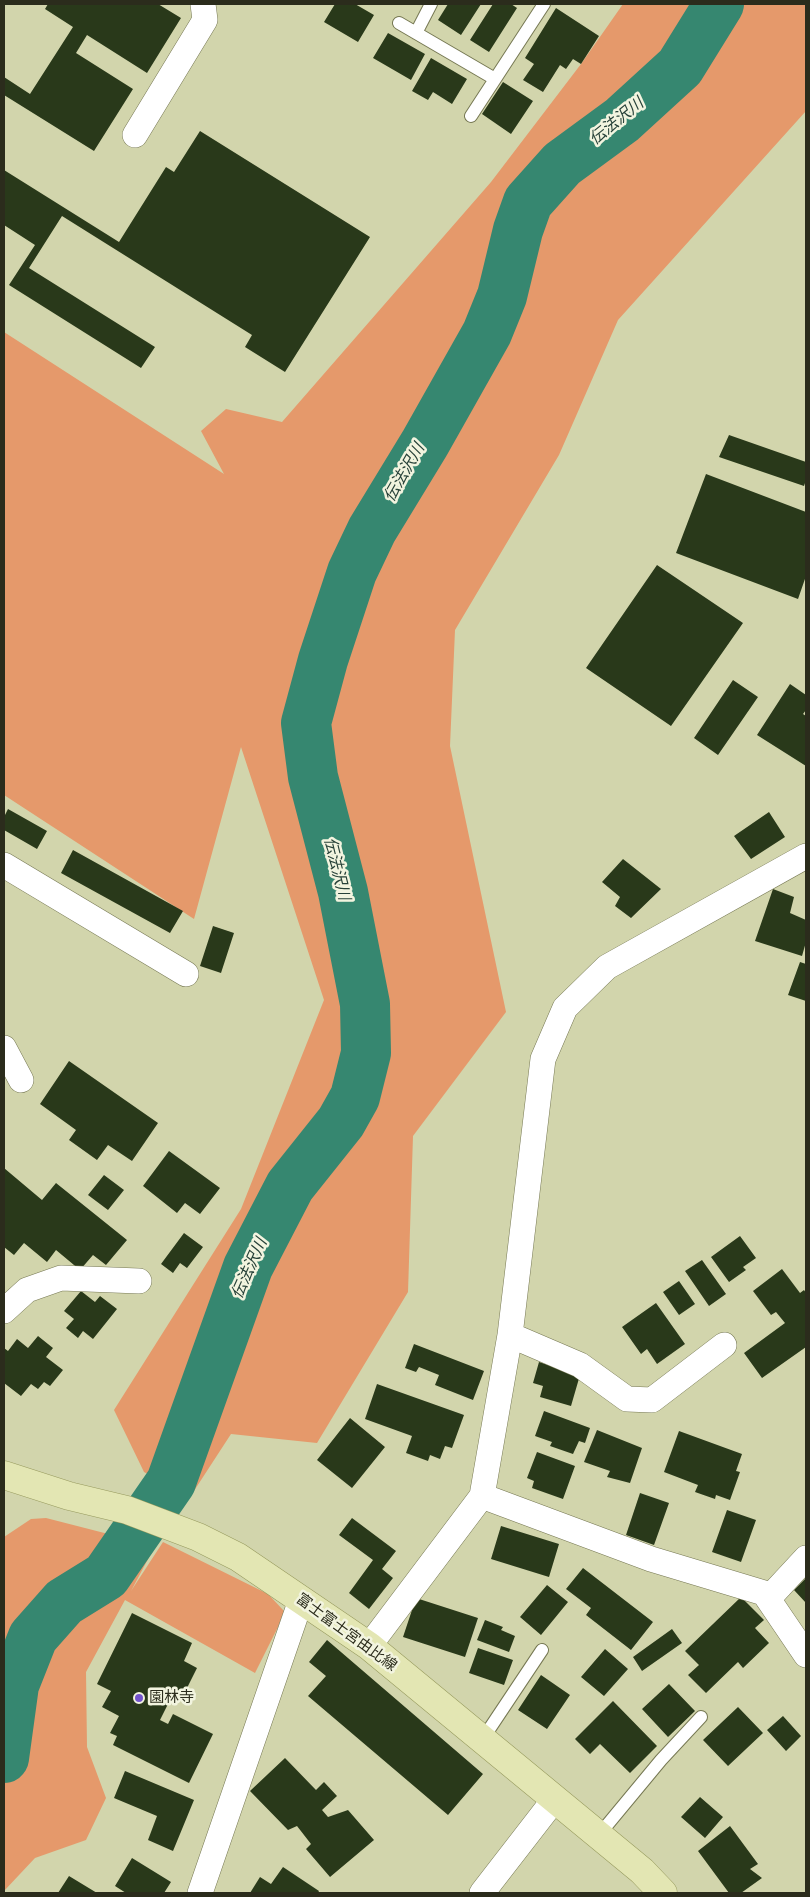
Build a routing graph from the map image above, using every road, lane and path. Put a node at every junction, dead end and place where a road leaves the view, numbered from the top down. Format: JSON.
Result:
{"nodes":[{"id":1,"x":203,"y":4,"type":"edge"},
{"id":2,"x":431,"y":4,"type":"edge"},
{"id":3,"x":544,"y":4,"type":"edge"},
{"id":4,"x":399,"y":23,"type":"dead end"},
{"id":5,"x":416,"y":32,"type":"junction"},
{"id":6,"x":495,"y":79,"type":"junction"},
{"id":7,"x":471,"y":116,"type":"dead end"},
{"id":8,"x":135,"y":136,"type":"dead end"},
{"id":9,"x":806,"y":856,"type":"edge"},
{"id":10,"x":4,"y":865,"type":"edge"},
{"id":11,"x":186,"y":974,"type":"dead end"},
{"id":12,"x":4,"y":1048,"type":"edge"},
{"id":13,"x":21,"y":1080,"type":"dead end"},
{"id":14,"x":139,"y":1281,"type":"dead end"},
{"id":15,"x":4,"y":1311,"type":"edge"},
{"id":16,"x":510,"y":1335,"type":"junction"},
{"id":17,"x":724,"y":1345,"type":"dead end"},
{"id":18,"x":4,"y":1475,"type":"edge"},
{"id":19,"x":482,"y":1496,"type":"junction"},
{"id":20,"x":806,"y":1558,"type":"edge"},
{"id":21,"x":768,"y":1599,"type":"junction"},
{"id":22,"x":301,"y":1600,"type":"junction"},
{"id":23,"x":369,"y":1646,"type":"junction"},
{"id":24,"x":542,"y":1650,"type":"dead end"},
{"id":25,"x":806,"y":1653,"type":"edge"},
{"id":26,"x":700,"y":1717,"type":"dead end"},
{"id":27,"x":482,"y":1740,"type":"junction"},
{"id":28,"x":554,"y":1800,"type":"junction"},
{"id":29,"x":598,"y":1836,"type":"junction"},
{"id":30,"x":200,"y":1893,"type":"edge"},
{"id":31,"x":482,"y":1893,"type":"edge"},
{"id":32,"x":664,"y":1893,"type":"edge"}],
"edges":[{"from":1,"to":8,"type":"street"},
{"from":2,"to":5,"type":"lane"},
{"from":3,"to":6,"type":"lane"},
{"from":4,"to":5,"type":"lane"},
{"from":5,"to":6,"type":"lane"},
{"from":6,"to":7,"type":"lane"},
{"from":9,"to":16,"type":"street"},
{"from":10,"to":11,"type":"street"},
{"from":12,"to":13,"type":"street"},
{"from":14,"to":15,"type":"street"},
{"from":16,"to":17,"type":"street"},
{"from":16,"to":19,"type":"street"},
{"from":18,"to":22,"type":"main road","name":"富士富士宮由比線"},
{"from":19,"to":21,"type":"street"},
{"from":19,"to":23,"type":"street"},
{"from":20,"to":21,"type":"street"},
{"from":21,"to":25,"type":"street"},
{"from":22,"to":23,"type":"main road","name":"富士富士宮由比線"},
{"from":22,"to":30,"type":"street"},
{"from":23,"to":27,"type":"main road","name":"富士富士宮由比線"},
{"from":24,"to":27,"type":"lane"},
{"from":26,"to":29,"type":"lane"},
{"from":27,"to":28,"type":"main road","name":"富士富士宮由比線"},
{"from":28,"to":29,"type":"main road","name":"富士富士宮由比線"},
{"from":28,"to":31,"type":"street"},
{"from":29,"to":32,"type":"main road","name":"富士富士宮由比線"}]}
